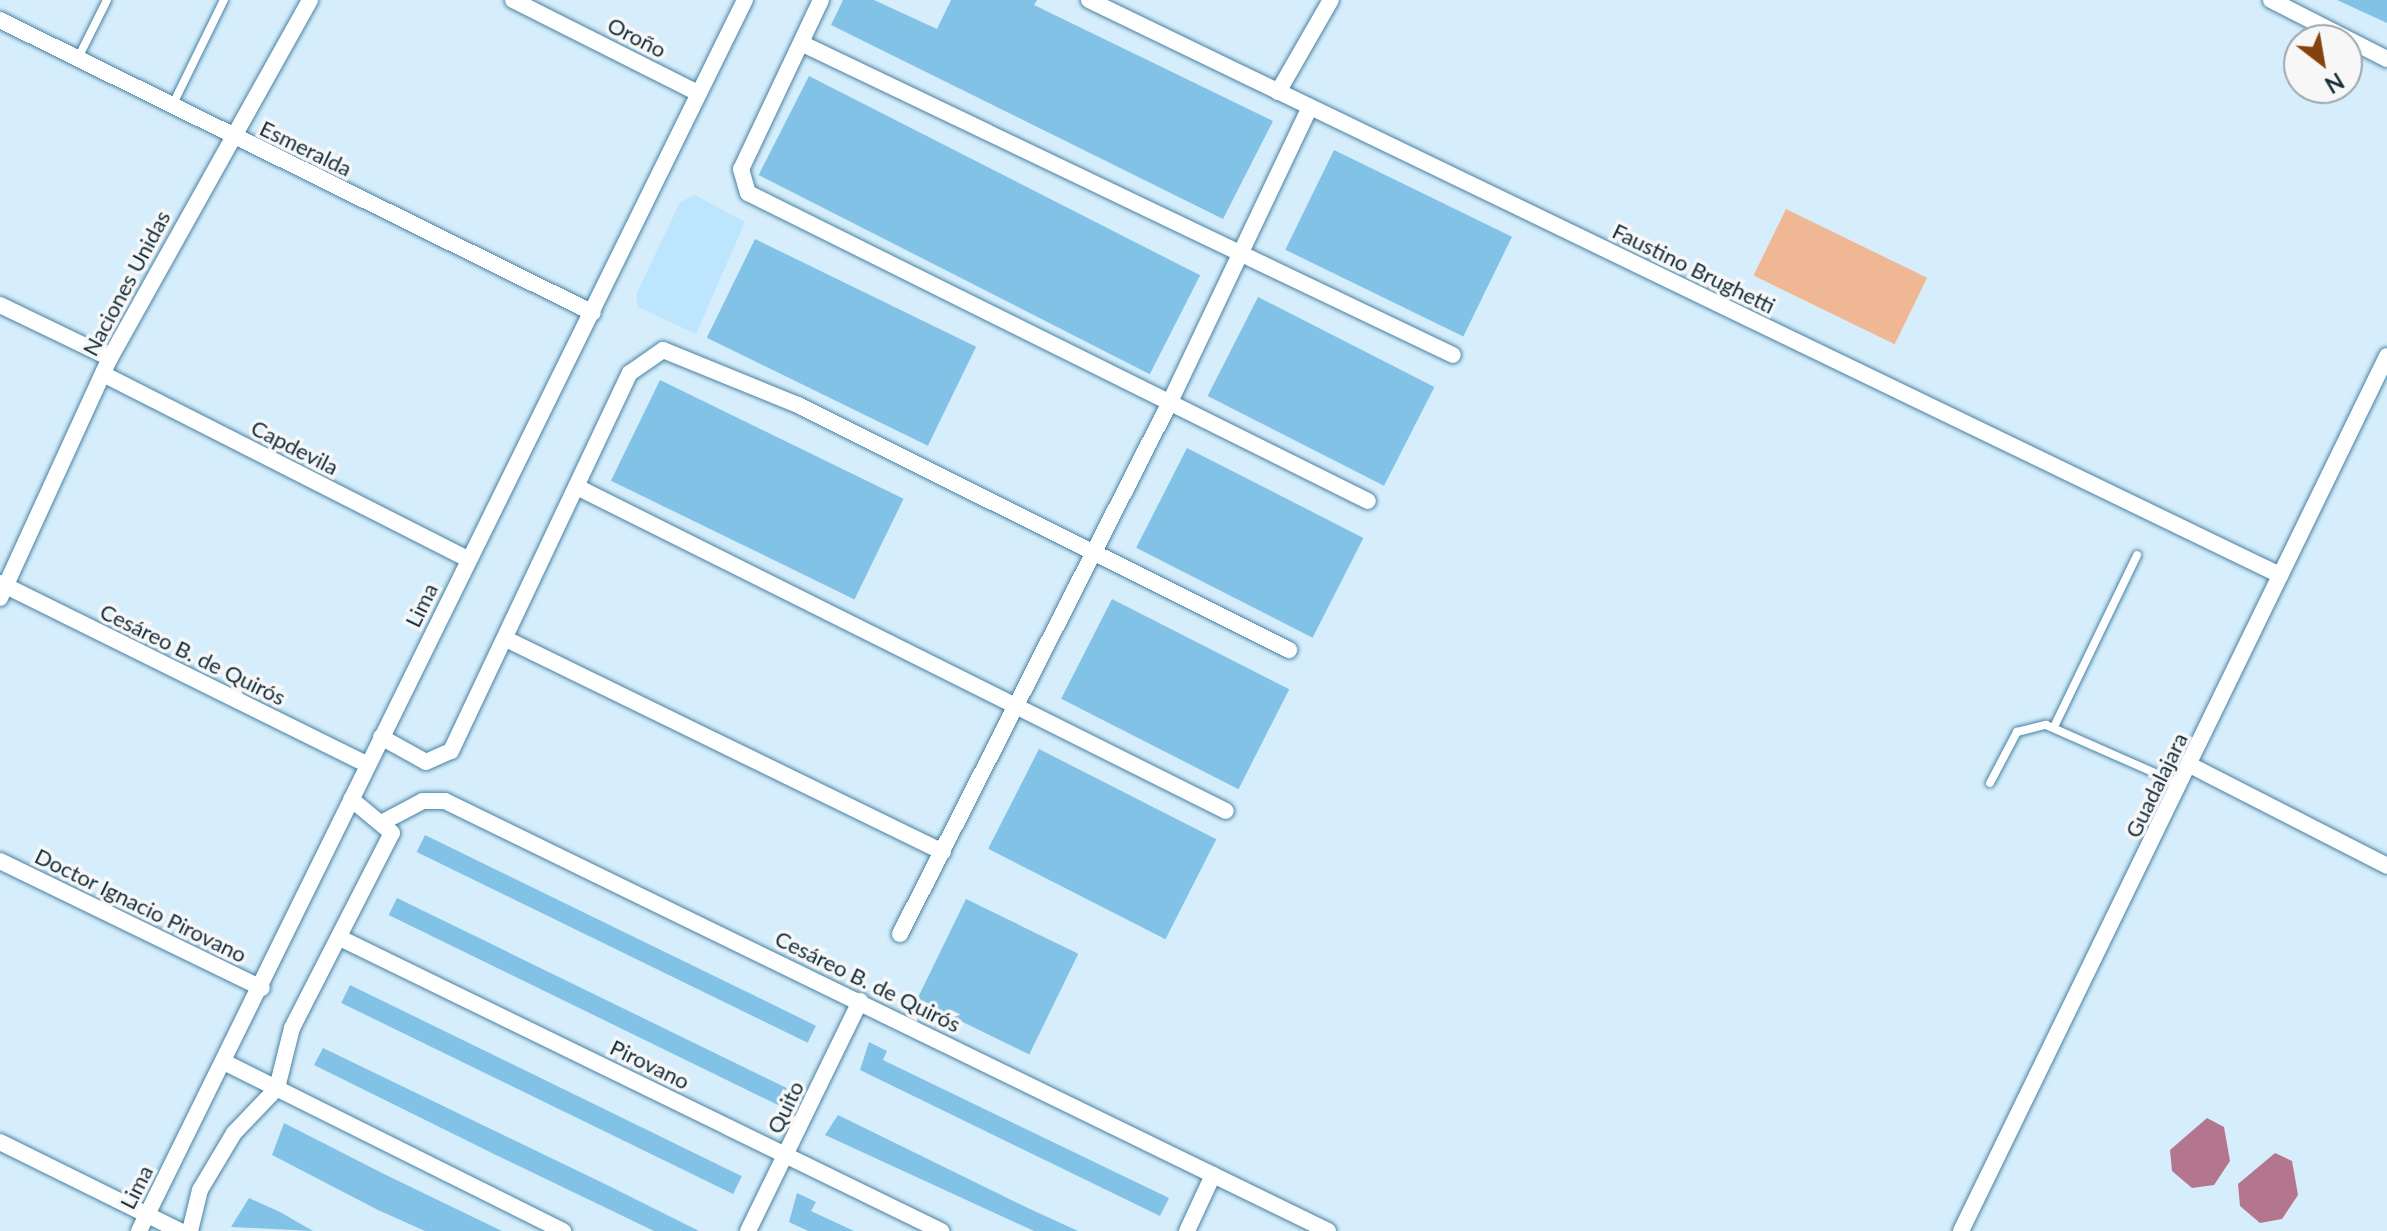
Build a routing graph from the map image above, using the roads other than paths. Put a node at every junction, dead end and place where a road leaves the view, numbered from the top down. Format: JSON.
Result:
{"nodes":[{"id":1,"x":107,"y":0,"type":"edge"},
{"id":2,"x":224,"y":0,"type":"edge"},
{"id":3,"x":310,"y":0,"type":"edge"},
{"id":4,"x":513,"y":0,"type":"edge"},
{"id":5,"x":745,"y":0,"type":"edge"},
{"id":6,"x":821,"y":0,"type":"edge"},
{"id":7,"x":1089,"y":0,"type":"edge"},
{"id":8,"x":1331,"y":0,"type":"edge"},
{"id":9,"x":2271,"y":0,"type":"edge"},
{"id":10,"x":0,"y":20,"type":"edge"},
{"id":11,"x":805,"y":45,"type":"junction"},
{"id":12,"x":78,"y":58,"type":"junction"},
{"id":13,"x":2387,"y":59,"type":"edge"},
{"id":14,"x":1278,"y":92,"type":"junction"},
{"id":15,"x":698,"y":93,"type":"junction"},
{"id":16,"x":172,"y":106,"type":"junction"},
{"id":17,"x":1310,"y":107,"type":"junction"},
{"id":18,"x":230,"y":136,"type":"junction"},
{"id":19,"x":1241,"y":253,"type":"junction"},
{"id":20,"x":0,"y":305,"type":"edge"},
{"id":21,"x":593,"y":313,"type":"junction"},
{"id":22,"x":1453,"y":355,"type":"dead end"},
{"id":23,"x":2387,"y":356,"type":"edge"},
{"id":24,"x":110,"y":358,"type":"junction"},
{"id":25,"x":103,"y":374,"type":"junction"},
{"id":26,"x":1168,"y":406,"type":"junction"},
{"id":27,"x":577,"y":487,"type":"junction"},
{"id":28,"x":1368,"y":501,"type":"dead end"},
{"id":29,"x":1094,"y":553,"type":"junction"},
{"id":30,"x":2137,"y":555,"type":"dead end"},
{"id":31,"x":468,"y":559,"type":"junction"},
{"id":32,"x":2280,"y":575,"type":"junction"},
{"id":33,"x":2,"y":589,"type":"edge"},
{"id":34,"x":506,"y":639,"type":"junction"},
{"id":35,"x":1289,"y":650,"type":"dead end"},
{"id":36,"x":1017,"y":706,"type":"junction"},
{"id":37,"x":2054,"y":727,"type":"junction"},
{"id":38,"x":381,"y":737,"type":"junction"},
{"id":39,"x":367,"y":764,"type":"junction"},
{"id":40,"x":2190,"y":765,"type":"junction"},
{"id":41,"x":1990,"y":783,"type":"dead end"},
{"id":42,"x":2181,"y":784,"type":"junction"},
{"id":43,"x":351,"y":799,"type":"junction"},
{"id":44,"x":1226,"y":811,"type":"dead end"},
{"id":45,"x":385,"y":821,"type":"junction"},
{"id":46,"x":943,"y":852,"type":"junction"},
{"id":47,"x":0,"y":861,"type":"edge"},
{"id":48,"x":2387,"y":866,"type":"edge"},
{"id":49,"x":900,"y":934,"type":"dead end"},
{"id":50,"x":340,"y":938,"type":"junction"},
{"id":51,"x":262,"y":988,"type":"junction"},
{"id":52,"x":860,"y":1001,"type":"junction"},
{"id":53,"x":224,"y":1062,"type":"junction"},
{"id":54,"x":277,"y":1088,"type":"junction"},
{"id":55,"x":0,"y":1142,"type":"edge"},
{"id":56,"x":787,"y":1155,"type":"junction"},
{"id":57,"x":1213,"y":1175,"type":"junction"},
{"id":58,"x":147,"y":1214,"type":"junction"},
{"id":59,"x":139,"y":1231,"type":"edge"},
{"id":60,"x":180,"y":1231,"type":"edge"},
{"id":61,"x":190,"y":1231,"type":"edge"},
{"id":62,"x":563,"y":1231,"type":"edge"},
{"id":63,"x":748,"y":1231,"type":"edge"},
{"id":64,"x":941,"y":1231,"type":"edge"},
{"id":65,"x":1187,"y":1231,"type":"edge"},
{"id":66,"x":1328,"y":1231,"type":"edge"},
{"id":67,"x":1961,"y":1231,"type":"edge"}],
"edges":[{"from":1,"to":12,"type":"lane"},
{"from":2,"to":16,"type":"lane"},
{"from":3,"to":18,"type":"street","name":"Naciones Unidas"},
{"from":4,"to":15,"type":"street","name":"Oroño"},
{"from":5,"to":15,"type":"street","name":"Lima"},
{"from":6,"to":11,"type":"street"},
{"from":7,"to":14,"type":"street","name":"Faustino Brughetti"},
{"from":8,"to":14,"type":"street"},
{"from":9,"to":13,"type":"street"},
{"from":10,"to":12,"type":"street","name":"Esmeralda"},
{"from":11,"to":19,"type":"street"},
{"from":11,"to":26,"type":"street"},
{"from":12,"to":16,"type":"street","name":"Esmeralda"},
{"from":14,"to":17,"type":"street","name":"Faustino Brughetti"},
{"from":15,"to":21,"type":"street","name":"Lima"},
{"from":16,"to":18,"type":"street","name":"Esmeralda"},
{"from":17,"to":19,"type":"street"},
{"from":17,"to":32,"type":"street","name":"Faustino Brughetti"},
{"from":18,"to":21,"type":"street","name":"Esmeralda"},
{"from":18,"to":24,"type":"street","name":"Naciones Unidas"},
{"from":19,"to":22,"type":"street"},
{"from":19,"to":26,"type":"street"},
{"from":20,"to":24,"type":"street"},
{"from":21,"to":31,"type":"street","name":"Lima"},
{"from":23,"to":32,"type":"street","name":"Guadalajara"},
{"from":24,"to":25,"type":"street","name":"Naciones Unidas"},
{"from":25,"to":31,"type":"street","name":"Capdevila"},
{"from":25,"to":33,"type":"street","name":"Naciones Unidas"},
{"from":26,"to":28,"type":"street"},
{"from":26,"to":29,"type":"street"},
{"from":27,"to":29,"type":"street"},
{"from":27,"to":34,"type":"street"},
{"from":27,"to":36,"type":"street"},
{"from":29,"to":35,"type":"street"},
{"from":29,"to":36,"type":"street"},
{"from":30,"to":37,"type":"lane"},
{"from":31,"to":38,"type":"street","name":"Lima"},
{"from":32,"to":40,"type":"street","name":"Guadalajara"},
{"from":33,"to":39,"type":"street","name":"Cesáreo B. de Quirós"},
{"from":34,"to":38,"type":"street"},
{"from":34,"to":46,"type":"street"},
{"from":36,"to":44,"type":"street"},
{"from":36,"to":46,"type":"street"},
{"from":37,"to":41,"type":"lane"},
{"from":37,"to":42,"type":"lane"},
{"from":38,"to":39,"type":"street","name":"Lima"},
{"from":39,"to":43,"type":"street","name":"Lima"},
{"from":40,"to":42,"type":"street","name":"Guadalajara"},
{"from":40,"to":48,"type":"street"},
{"from":42,"to":67,"type":"street","name":"Guadalajara"},
{"from":43,"to":45,"type":"street"},
{"from":43,"to":51,"type":"street","name":"Lima"},
{"from":45,"to":50,"type":"street"},
{"from":45,"to":52,"type":"street","name":"Cesáreo B. de Quirós"},
{"from":46,"to":49,"type":"street"},
{"from":47,"to":51,"type":"street","name":"Doctor Ignacio Pirovano"},
{"from":50,"to":54,"type":"street"},
{"from":50,"to":56,"type":"street","name":"Pirovano"},
{"from":51,"to":53,"type":"street","name":"Lima"},
{"from":52,"to":56,"type":"street","name":"Quito"},
{"from":52,"to":57,"type":"street","name":"Cesáreo B. de Quirós"},
{"from":53,"to":54,"type":"street"},
{"from":53,"to":58,"type":"street","name":"Lima"},
{"from":54,"to":61,"type":"street"},
{"from":54,"to":62,"type":"street"},
{"from":55,"to":58,"type":"street"},
{"from":56,"to":63,"type":"street","name":"Quito"},
{"from":56,"to":64,"type":"street","name":"Pirovano"},
{"from":57,"to":65,"type":"street"},
{"from":57,"to":66,"type":"street","name":"Cesáreo B. de Quirós"},
{"from":58,"to":59,"type":"street","name":"Lima"},
{"from":58,"to":60,"type":"street"}]}
